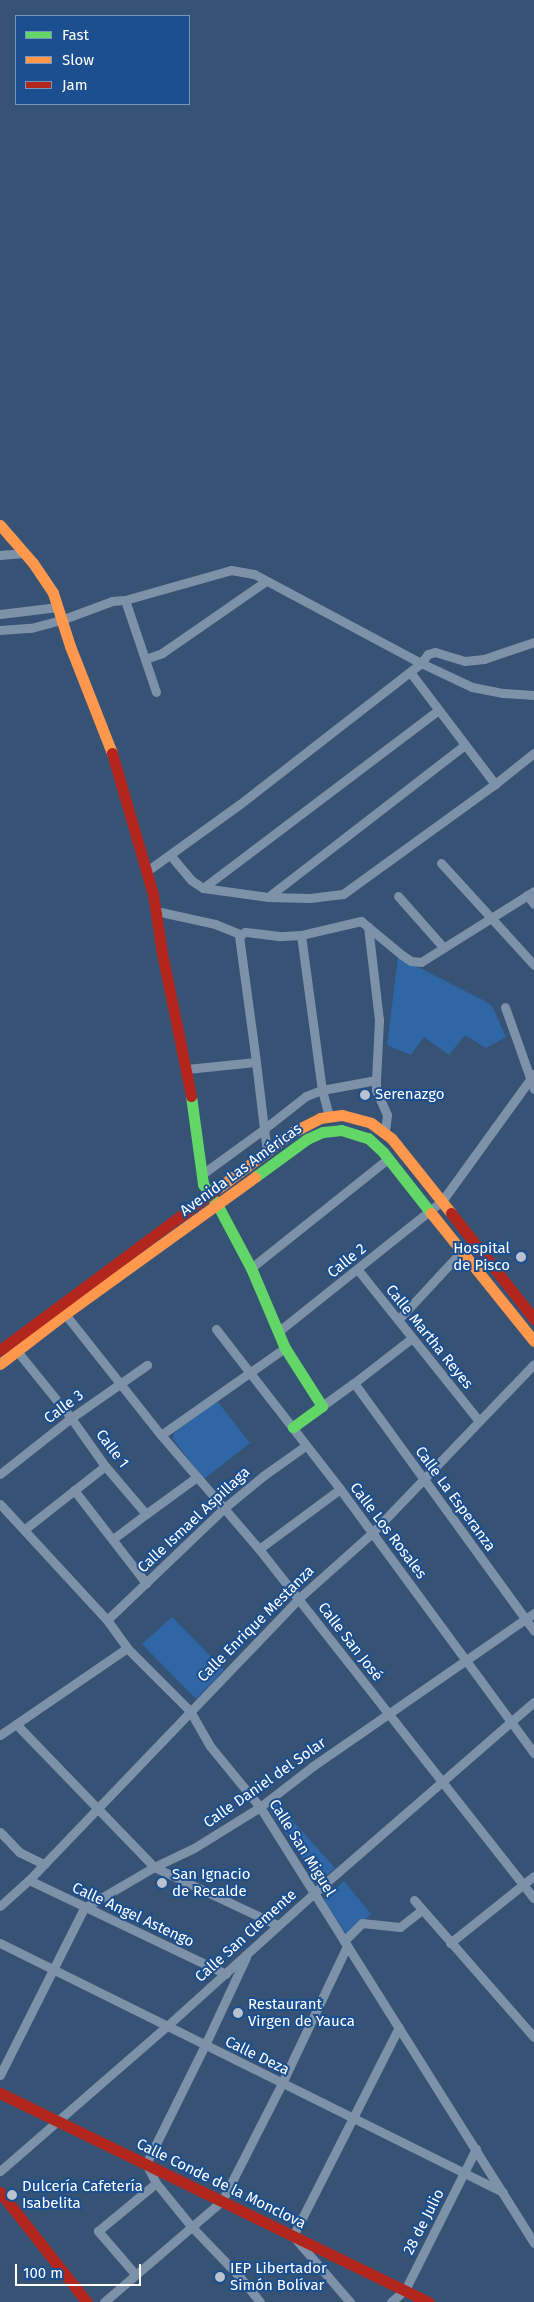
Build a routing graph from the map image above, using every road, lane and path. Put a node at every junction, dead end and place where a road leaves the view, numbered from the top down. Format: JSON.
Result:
{"nodes":[{"id":1,"x":0,"y":525,"type":"edge"},
{"id":2,"x":24,"y":553,"type":"junction"},
{"id":3,"x":0,"y":555,"type":"edge"},
{"id":4,"x":266,"y":581,"type":"junction"},
{"id":5,"x":125,"y":600,"type":"junction"},
{"id":6,"x":58,"y":607,"type":"junction"},
{"id":7,"x":0,"y":614,"type":"edge"},
{"id":8,"x":61,"y":620,"type":"junction"},
{"id":9,"x":0,"y":630,"type":"edge"},
{"id":10,"x":534,"y":635,"type":"edge"},
{"id":11,"x":534,"y":642,"type":"edge"},
{"id":12,"x":524,"y":647,"type":"junction"},
{"id":13,"x":144,"y":659,"type":"junction"},
{"id":14,"x":421,"y":662,"type":"junction"},
{"id":15,"x":410,"y":672,"type":"junction"},
{"id":16,"x":156,"y":692,"type":"dead end"},
{"id":17,"x":534,"y":695,"type":"edge"},
{"id":18,"x":438,"y":710,"type":"junction"},
{"id":19,"x":465,"y":745,"type":"junction"},
{"id":20,"x":534,"y":754,"type":"edge"},
{"id":21,"x":495,"y":784,"type":"junction"},
{"id":22,"x":171,"y":856,"type":"junction"},
{"id":23,"x":441,"y":863,"type":"dead end"},
{"id":24,"x":147,"y":871,"type":"junction"},
{"id":25,"x":203,"y":888,"type":"junction"},
{"id":26,"x":531,"y":892,"type":"edge"},
{"id":27,"x":398,"y":896,"type":"dead end"},
{"id":28,"x":268,"y":897,"type":"junction"},
{"id":29,"x":534,"y":904,"type":"edge"},
{"id":30,"x":156,"y":911,"type":"junction"},
{"id":31,"x":490,"y":917,"type":"junction"},
{"id":32,"x":368,"y":926,"type":"junction"},
{"id":33,"x":240,"y":934,"type":"junction"},
{"id":34,"x":301,"y":935,"type":"junction"},
{"id":35,"x":444,"y":948,"type":"junction"},
{"id":36,"x":534,"y":965,"type":"edge"},
{"id":37,"x":505,"y":1007,"type":"dead end"},
{"id":38,"x":256,"y":1062,"type":"junction"},
{"id":39,"x":187,"y":1069,"type":"junction"},
{"id":40,"x":532,"y":1077,"type":"edge"},
{"id":41,"x":376,"y":1080,"type":"junction"},
{"id":42,"x":534,"y":1089,"type":"edge"},
{"id":43,"x":322,"y":1090,"type":"junction"},
{"id":44,"x":329,"y":1116,"type":"junction"},
{"id":45,"x":264,"y":1129,"type":"junction"},
{"id":46,"x":385,"y":1132,"type":"junction"},
{"id":47,"x":267,"y":1151,"type":"junction"},
{"id":48,"x":389,"y":1158,"type":"junction"},
{"id":49,"x":201,"y":1175,"type":"junction"},
{"id":50,"x":210,"y":1195,"type":"junction"},
{"id":51,"x":442,"y":1201,"type":"junction"},
{"id":52,"x":218,"y":1206,"type":"junction"},
{"id":53,"x":430,"y":1210,"type":"junction"},
{"id":54,"x":462,"y":1251,"type":"junction"},
{"id":55,"x":251,"y":1268,"type":"junction"},
{"id":56,"x":358,"y":1270,"type":"junction"},
{"id":57,"x":65,"y":1314,"type":"junction"},
{"id":58,"x":534,"y":1319,"type":"edge"},
{"id":59,"x":398,"y":1320,"type":"junction"},
{"id":60,"x":216,"y":1329,"type":"dead end"},
{"id":61,"x":279,"y":1331,"type":"junction"},
{"id":62,"x":412,"y":1338,"type":"junction"},
{"id":63,"x":534,"y":1341,"type":"edge"},
{"id":64,"x":286,"y":1348,"type":"junction"},
{"id":65,"x":0,"y":1350,"type":"edge"},
{"id":66,"x":17,"y":1351,"type":"junction"},
{"id":67,"x":0,"y":1364,"type":"edge"},
{"id":68,"x":534,"y":1364,"type":"edge"},
{"id":69,"x":147,"y":1365,"type":"dead end"},
{"id":70,"x":250,"y":1371,"type":"junction"},
{"id":71,"x":120,"y":1383,"type":"junction"},
{"id":72,"x":354,"y":1383,"type":"junction"},
{"id":73,"x":322,"y":1406,"type":"junction"},
{"id":74,"x":71,"y":1418,"type":"junction"},
{"id":75,"x":479,"y":1421,"type":"junction"},
{"id":76,"x":293,"y":1427,"type":"junction"},
{"id":77,"x":161,"y":1435,"type":"junction"},
{"id":78,"x":305,"y":1446,"type":"junction"},
{"id":79,"x":105,"y":1466,"type":"junction"},
{"id":80,"x":0,"y":1474,"type":"edge"},
{"id":81,"x":197,"y":1477,"type":"junction"},
{"id":82,"x":423,"y":1480,"type":"junction"},
{"id":83,"x":340,"y":1489,"type":"junction"},
{"id":84,"x":74,"y":1490,"type":"junction"},
{"id":85,"x":0,"y":1504,"type":"edge"},
{"id":86,"x":223,"y":1509,"type":"junction"},
{"id":87,"x":146,"y":1514,"type":"junction"},
{"id":88,"x":25,"y":1528,"type":"junction"},
{"id":89,"x":372,"y":1533,"type":"junction"},
{"id":90,"x":113,"y":1539,"type":"junction"},
{"id":91,"x":259,"y":1549,"type":"junction"},
{"id":92,"x":146,"y":1583,"type":"junction"},
{"id":93,"x":298,"y":1599,"type":"junction"},
{"id":94,"x":534,"y":1613,"type":"edge"},
{"id":95,"x":525,"y":1619,"type":"junction"},
{"id":96,"x":107,"y":1620,"type":"junction"},
{"id":97,"x":534,"y":1631,"type":"edge"},
{"id":98,"x":127,"y":1648,"type":"junction"},
{"id":99,"x":467,"y":1660,"type":"junction"},
{"id":100,"x":534,"y":1702,"type":"edge"},
{"id":101,"x":190,"y":1710,"type":"junction"},
{"id":102,"x":389,"y":1714,"type":"junction"},
{"id":103,"x":511,"y":1721,"type":"junction"},
{"id":104,"x":16,"y":1724,"type":"junction"},
{"id":105,"x":0,"y":1736,"type":"edge"},
{"id":106,"x":534,"y":1752,"type":"edge"},
{"id":107,"x":443,"y":1782,"type":"junction"},
{"id":108,"x":96,"y":1807,"type":"junction"},
{"id":109,"x":260,"y":1807,"type":"junction"},
{"id":110,"x":0,"y":1832,"type":"edge"},
{"id":111,"x":44,"y":1864,"type":"junction"},
{"id":112,"x":154,"y":1867,"type":"junction"},
{"id":113,"x":534,"y":1876,"type":"edge"},
{"id":114,"x":29,"y":1880,"type":"junction"},
{"id":115,"x":524,"y":1884,"type":"junction"},
{"id":116,"x":314,"y":1893,"type":"junction"},
{"id":117,"x":534,"y":1898,"type":"edge"},
{"id":118,"x":414,"y":1900,"type":"dead end"},
{"id":119,"x":0,"y":1906,"type":"edge"},
{"id":120,"x":84,"y":1908,"type":"junction"},
{"id":121,"x":422,"y":1910,"type":"junction"},
{"id":122,"x":277,"y":1925,"type":"junction"},
{"id":123,"x":0,"y":1943,"type":"edge"},
{"id":124,"x":346,"y":1943,"type":"junction"},
{"id":125,"x":450,"y":1943,"type":"junction"},
{"id":126,"x":248,"y":1953,"type":"junction"},
{"id":127,"x":53,"y":1970,"type":"junction"},
{"id":128,"x":226,"y":1974,"type":"junction"},
{"id":129,"x":167,"y":2026,"type":"junction"},
{"id":130,"x":399,"y":2027,"type":"junction"},
{"id":131,"x":534,"y":2037,"type":"edge"},
{"id":132,"x":205,"y":2046,"type":"junction"},
{"id":133,"x":0,"y":2075,"type":"edge"},
{"id":134,"x":282,"y":2083,"type":"junction"},
{"id":135,"x":0,"y":2093,"type":"edge"},
{"id":136,"x":354,"y":2119,"type":"junction"},
{"id":137,"x":58,"y":2121,"type":"junction"},
{"id":138,"x":476,"y":2149,"type":"junction"},
{"id":139,"x":146,"y":2164,"type":"junction"},
{"id":140,"x":0,"y":2171,"type":"edge"},
{"id":141,"x":464,"y":2173,"type":"junction"},
{"id":142,"x":156,"y":2183,"type":"junction"},
{"id":143,"x":0,"y":2192,"type":"edge"},
{"id":144,"x":503,"y":2193,"type":"junction"},
{"id":145,"x":222,"y":2201,"type":"junction"},
{"id":146,"x":191,"y":2226,"type":"junction"},
{"id":147,"x":293,"y":2236,"type":"junction"},
{"id":148,"x":534,"y":2243,"type":"edge"},
{"id":149,"x":135,"y":2274,"type":"junction"},
{"id":150,"x":405,"y":2290,"type":"junction"},
{"id":151,"x":87,"y":2302,"type":"edge"},
{"id":152,"x":104,"y":2302,"type":"edge"},
{"id":153,"x":260,"y":2302,"type":"edge"},
{"id":154,"x":350,"y":2302,"type":"edge"},
{"id":155,"x":391,"y":2302,"type":"edge"},
{"id":156,"x":429,"y":2302,"type":"edge"}],
"edges":[{"from":1,"to":2,"type":"main road"},
{"from":2,"to":3,"type":"street"},
{"from":2,"to":6,"type":"main road"},
{"from":4,"to":5,"type":"street"},
{"from":4,"to":13,"type":"street"},
{"from":4,"to":14,"type":"street"},
{"from":5,"to":8,"type":"street"},
{"from":5,"to":13,"type":"street"},
{"from":6,"to":7,"type":"street"},
{"from":6,"to":8,"type":"main road"},
{"from":8,"to":9,"type":"street"},
{"from":8,"to":24,"type":"main road"},
{"from":10,"to":12,"type":"street"},
{"from":11,"to":12,"type":"street"},
{"from":12,"to":14,"type":"street"},
{"from":13,"to":16,"type":"street"},
{"from":14,"to":15,"type":"street"},
{"from":14,"to":17,"type":"street"},
{"from":15,"to":18,"type":"street"},
{"from":15,"to":22,"type":"street"},
{"from":18,"to":19,"type":"street"},
{"from":18,"to":25,"type":"street"},
{"from":19,"to":21,"type":"street"},
{"from":19,"to":28,"type":"street"},
{"from":20,"to":21,"type":"street"},
{"from":21,"to":28,"type":"street"},
{"from":22,"to":24,"type":"street"},
{"from":22,"to":25,"type":"street"},
{"from":23,"to":31,"type":"street"},
{"from":24,"to":30,"type":"main road"},
{"from":25,"to":28,"type":"street"},
{"from":26,"to":29,"type":"street"},
{"from":26,"to":31,"type":"street"},
{"from":27,"to":35,"type":"street"},
{"from":30,"to":33,"type":"street"},
{"from":30,"to":39,"type":"main road"},
{"from":31,"to":35,"type":"street"},
{"from":31,"to":36,"type":"street"},
{"from":32,"to":34,"type":"street"},
{"from":32,"to":35,"type":"street"},
{"from":32,"to":41,"type":"street"},
{"from":33,"to":34,"type":"street"},
{"from":33,"to":38,"type":"street"},
{"from":34,"to":43,"type":"street"},
{"from":37,"to":40,"type":"street"},
{"from":38,"to":39,"type":"street"},
{"from":38,"to":45,"type":"street"},
{"from":39,"to":49,"type":"main road"},
{"from":40,"to":42,"type":"street"},
{"from":40,"to":51,"type":"street","name":"Calle 2"},
{"from":41,"to":43,"type":"street"},
{"from":41,"to":46,"type":"street"},
{"from":43,"to":44,"type":"street"},
{"from":43,"to":45,"type":"street"},
{"from":44,"to":46,"type":"main road","name":"Avenida Las Américas"},
{"from":44,"to":47,"type":"main road","name":"Avenida Las Américas"},
{"from":45,"to":47,"type":"street"},
{"from":45,"to":49,"type":"street"},
{"from":46,"to":51,"type":"main road","name":"Avenida Las Américas"},
{"from":47,"to":50,"type":"main road","name":"Avenida Las Américas"},
{"from":48,"to":52,"type":"main road","name":"Avenida Las Américas"},
{"from":48,"to":53,"type":"main road","name":"Avenida Las Américas"},
{"from":48,"to":55,"type":"street"},
{"from":49,"to":50,"type":"main road"},
{"from":50,"to":52,"type":"main road"},
{"from":50,"to":65,"type":"main road","name":"Avenida Las Américas"},
{"from":51,"to":53,"type":"street","name":"Calle 2"},
{"from":51,"to":58,"type":"main road","name":"Avenida Las Américas"},
{"from":52,"to":55,"type":"main road"},
{"from":52,"to":57,"type":"main road","name":"Avenida Las Américas"},
{"from":53,"to":54,"type":"main road","name":"Avenida Las Américas"},
{"from":53,"to":56,"type":"street","name":"Calle 2"},
{"from":54,"to":59,"type":"street"},
{"from":54,"to":63,"type":"main road","name":"Avenida Las Américas"},
{"from":55,"to":61,"type":"main road"},
{"from":56,"to":59,"type":"street","name":"Calle Martha Reyes"},
{"from":56,"to":61,"type":"street","name":"Calle 2"},
{"from":57,"to":66,"type":"main road","name":"Avenida Las Américas"},
{"from":57,"to":71,"type":"street","name":"Calle San José"},
{"from":59,"to":62,"type":"street","name":"Calle Martha Reyes"},
{"from":60,"to":70,"type":"street","name":"Calle Los Rosales"},
{"from":61,"to":64,"type":"main road"},
{"from":62,"to":72,"type":"street"},
{"from":62,"to":75,"type":"street","name":"Calle Martha Reyes"},
{"from":64,"to":70,"type":"street"},
{"from":64,"to":73,"type":"main road"},
{"from":66,"to":67,"type":"main road","name":"Avenida Las Américas"},
{"from":66,"to":74,"type":"street","name":"Calle 1"},
{"from":68,"to":75,"type":"street","name":"Calle Enrique Mestanza"},
{"from":69,"to":71,"type":"street","name":"Calle 3"},
{"from":70,"to":76,"type":"street","name":"Calle Los Rosales"},
{"from":70,"to":77,"type":"street"},
{"from":71,"to":74,"type":"street","name":"Calle 3"},
{"from":71,"to":77,"type":"street","name":"Calle San José"},
{"from":72,"to":73,"type":"street"},
{"from":72,"to":82,"type":"street","name":"Calle La Esperanza"},
{"from":73,"to":76,"type":"main road"},
{"from":74,"to":79,"type":"street","name":"Calle 1"},
{"from":74,"to":80,"type":"street","name":"Calle 3"},
{"from":75,"to":82,"type":"street","name":"Calle Enrique Mestanza"},
{"from":76,"to":78,"type":"street","name":"Calle Los Rosales"},
{"from":77,"to":81,"type":"street","name":"Calle San José"},
{"from":78,"to":83,"type":"street","name":"Calle Los Rosales"},
{"from":78,"to":86,"type":"street","name":"Calle Ismael Aspillaga"},
{"from":79,"to":84,"type":"street"},
{"from":79,"to":87,"type":"street","name":"Calle 1"},
{"from":81,"to":86,"type":"street","name":"Calle San José"},
{"from":81,"to":87,"type":"street"},
{"from":82,"to":89,"type":"street","name":"Calle Enrique Mestanza"},
{"from":82,"to":95,"type":"street","name":"Calle La Esperanza"},
{"from":83,"to":89,"type":"street","name":"Calle Los Rosales"},
{"from":83,"to":91,"type":"street"},
{"from":84,"to":88,"type":"street"},
{"from":84,"to":90,"type":"street"},
{"from":85,"to":88,"type":"street","name":"Calle San Miguel"},
{"from":86,"to":91,"type":"street","name":"Calle San José"},
{"from":86,"to":92,"type":"street","name":"Calle Ismael Aspillaga"},
{"from":87,"to":90,"type":"street"},
{"from":88,"to":96,"type":"street","name":"Calle San Miguel"},
{"from":89,"to":93,"type":"street","name":"Calle Enrique Mestanza"},
{"from":89,"to":99,"type":"street","name":"Calle Los Rosales"},
{"from":90,"to":92,"type":"street"},
{"from":91,"to":93,"type":"street","name":"Calle San José"},
{"from":92,"to":96,"type":"street","name":"Calle Ismael Aspillaga"},
{"from":93,"to":101,"type":"street","name":"Calle Enrique Mestanza"},
{"from":93,"to":102,"type":"street","name":"Calle San José"},
{"from":94,"to":95,"type":"street","name":"Calle Daniel del Solar"},
{"from":95,"to":97,"type":"street","name":"Calle La Esperanza"},
{"from":95,"to":99,"type":"street","name":"Calle Daniel del Solar"},
{"from":96,"to":98,"type":"street","name":"Calle San Miguel"},
{"from":98,"to":101,"type":"street","name":"Calle San Miguel"},
{"from":98,"to":104,"type":"street"},
{"from":99,"to":102,"type":"street","name":"Calle Daniel del Solar"},
{"from":99,"to":103,"type":"street","name":"Calle Los Rosales"},
{"from":100,"to":103,"type":"street","name":"Calle San Clemente"},
{"from":101,"to":108,"type":"street","name":"Calle Enrique Mestanza"},
{"from":101,"to":109,"type":"street","name":"Calle San Miguel"},
{"from":102,"to":107,"type":"street","name":"Calle San José"},
{"from":102,"to":109,"type":"street","name":"Calle Daniel del Solar"},
{"from":103,"to":106,"type":"street","name":"Calle Los Rosales"},
{"from":103,"to":107,"type":"street","name":"Calle San Clemente"},
{"from":104,"to":105,"type":"street"},
{"from":104,"to":108,"type":"street"},
{"from":107,"to":115,"type":"street","name":"Calle San José"},
{"from":107,"to":116,"type":"street","name":"Calle San Clemente"},
{"from":108,"to":111,"type":"street","name":"Calle Enrique Mestanza"},
{"from":108,"to":112,"type":"street"},
{"from":109,"to":112,"type":"street","name":"Calle Daniel del Solar"},
{"from":109,"to":116,"type":"street","name":"Calle San Miguel"},
{"from":110,"to":111,"type":"street"},
{"from":111,"to":114,"type":"street","name":"Calle Enrique Mestanza"},
{"from":112,"to":120,"type":"street","name":"Calle Daniel del Solar"},
{"from":112,"to":122,"type":"street"},
{"from":113,"to":115,"type":"street"},
{"from":114,"to":119,"type":"street","name":"Calle Enrique Mestanza"},
{"from":114,"to":120,"type":"street","name":"Calle Angel Astengo"},
{"from":115,"to":117,"type":"street","name":"Calle San José"},
{"from":115,"to":125,"type":"street"},
{"from":116,"to":122,"type":"street","name":"Calle San Clemente"},
{"from":116,"to":124,"type":"street","name":"Calle San Miguel"},
{"from":118,"to":121,"type":"street"},
{"from":120,"to":127,"type":"street"},
{"from":120,"to":128,"type":"street","name":"Calle Angel Astengo"},
{"from":121,"to":124,"type":"street"},
{"from":121,"to":125,"type":"street"},
{"from":122,"to":126,"type":"street","name":"Calle San Clemente"},
{"from":123,"to":127,"type":"street","name":"Calle Deza"},
{"from":124,"to":130,"type":"street","name":"Calle San Miguel"},
{"from":124,"to":134,"type":"street"},
{"from":125,"to":131,"type":"street"},
{"from":126,"to":128,"type":"street","name":"Calle San Clemente"},
{"from":126,"to":132,"type":"street"},
{"from":127,"to":129,"type":"street","name":"Calle Deza"},
{"from":127,"to":133,"type":"street"},
{"from":128,"to":129,"type":"street","name":"Calle San Clemente"},
{"from":129,"to":132,"type":"street","name":"Calle Deza"},
{"from":129,"to":137,"type":"street","name":"Calle San Clemente"},
{"from":130,"to":136,"type":"street"},
{"from":130,"to":138,"type":"street","name":"Calle San Miguel"},
{"from":132,"to":134,"type":"street","name":"Calle Deza"},
{"from":132,"to":139,"type":"street"},
{"from":134,"to":136,"type":"street","name":"Calle Deza"},
{"from":134,"to":145,"type":"street"},
{"from":135,"to":137,"type":"main road","name":"Calle Conde de la Monclova"},
{"from":136,"to":141,"type":"street","name":"Calle Deza"},
{"from":136,"to":147,"type":"street"},
{"from":137,"to":139,"type":"main road","name":"Calle Conde de la Monclova"},
{"from":137,"to":140,"type":"street","name":"Calle San Clemente"},
{"from":138,"to":141,"type":"street","name":"28 de Julio"},
{"from":138,"to":144,"type":"street","name":"Calle San Miguel"},
{"from":139,"to":142,"type":"street"},
{"from":139,"to":145,"type":"main road","name":"Calle Conde de la Monclova"},
{"from":141,"to":144,"type":"street","name":"Calle Deza"},
{"from":141,"to":150,"type":"street","name":"28 de Julio"},
{"from":142,"to":146,"type":"street"},
{"from":142,"to":149,"type":"street"},
{"from":143,"to":151,"type":"main road"},
{"from":144,"to":148,"type":"street","name":"Calle San Miguel"},
{"from":145,"to":146,"type":"street"},
{"from":145,"to":147,"type":"main road","name":"Calle Conde de la Monclova"},
{"from":146,"to":149,"type":"street"},
{"from":146,"to":153,"type":"street"},
{"from":147,"to":150,"type":"main road","name":"Calle Conde de la Monclova"},
{"from":147,"to":154,"type":"street"},
{"from":149,"to":152,"type":"street"},
{"from":150,"to":155,"type":"street","name":"28 de Julio"},
{"from":150,"to":156,"type":"main road","name":"Calle Conde de la Monclova"}]}
